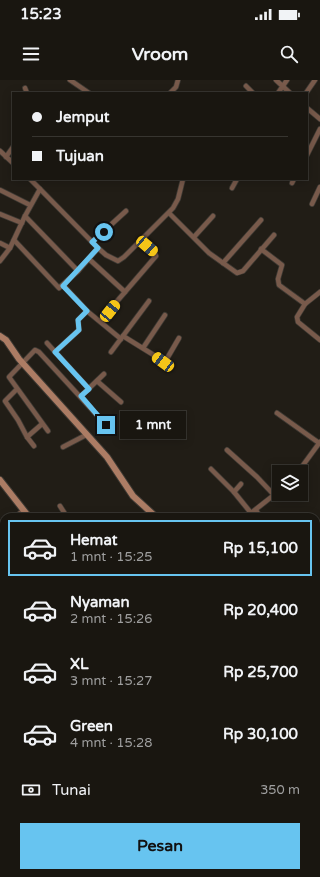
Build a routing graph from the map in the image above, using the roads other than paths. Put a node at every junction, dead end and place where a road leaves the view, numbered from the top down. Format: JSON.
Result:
{"nodes":[{"id":1,"x":70,"y":80,"type":"edge"},
{"id":2,"x":178,"y":80,"type":"edge"},
{"id":3,"x":276,"y":80,"type":"edge"},
{"id":4,"x":287,"y":80,"type":"edge"},
{"id":5,"x":315,"y":80,"type":"edge"},
{"id":6,"x":246,"y":86,"type":"dead end"},
{"id":7,"x":283,"y":86,"type":"junction"},
{"id":8,"x":88,"y":92,"type":"edge"},
{"id":9,"x":171,"y":92,"type":"edge"},
{"id":10,"x":252,"y":92,"type":"edge"},
{"id":11,"x":279,"y":92,"type":"edge"},
{"id":12,"x":289,"y":92,"type":"edge"},
{"id":13,"x":307,"y":92,"type":"edge"},
{"id":14,"x":308,"y":109,"type":"edge"},
{"id":15,"x":320,"y":119,"type":"edge"},
{"id":16,"x":320,"y":129,"type":"edge"},
{"id":17,"x":12,"y":148,"type":"edge"},
{"id":18,"x":0,"y":151,"type":"edge"},
{"id":19,"x":308,"y":153,"type":"edge"},
{"id":20,"x":6,"y":157,"type":"junction"},
{"id":21,"x":12,"y":162,"type":"edge"},
{"id":22,"x":31,"y":180,"type":"edge"},
{"id":23,"x":183,"y":180,"type":"edge"},
{"id":24,"x":236,"y":180,"type":"edge"},
{"id":25,"x":320,"y":187,"type":"edge"},
{"id":26,"x":232,"y":188,"type":"dead end"},
{"id":27,"x":40,"y":189,"type":"junction"},
{"id":28,"x":0,"y":190,"type":"edge"},
{"id":29,"x":312,"y":204,"type":"dead end"},
{"id":30,"x":30,"y":206,"type":"junction"},
{"id":31,"x":126,"y":211,"type":"dead end"},
{"id":32,"x":169,"y":213,"type":"junction"},
{"id":33,"x":0,"y":214,"type":"edge"},
{"id":34,"x":25,"y":216,"type":"junction"},
{"id":35,"x":213,"y":216,"type":"dead end"},
{"id":36,"x":261,"y":220,"type":"dead end"},
{"id":37,"x":22,"y":222,"type":"junction"},
{"id":38,"x":274,"y":235,"type":"dead end"},
{"id":39,"x":194,"y":237,"type":"junction"},
{"id":40,"x":14,"y":240,"type":"junction"},
{"id":41,"x":141,"y":240,"type":"junction"},
{"id":42,"x":92,"y":242,"type":"junction"},
{"id":43,"x":0,"y":243,"type":"edge"},
{"id":44,"x":10,"y":248,"type":"junction"},
{"id":45,"x":98,"y":248,"type":"junction"},
{"id":46,"x":261,"y":249,"type":"junction"},
{"id":47,"x":89,"y":259,"type":"junction"},
{"id":48,"x":0,"y":261,"type":"edge"},
{"id":49,"x":223,"y":263,"type":"junction"},
{"id":50,"x":78,"y":271,"type":"junction"},
{"id":51,"x":63,"y":286,"type":"junction"},
{"id":52,"x":125,"y":292,"type":"junction"},
{"id":53,"x":320,"y":292,"type":"edge"},
{"id":54,"x":149,"y":301,"type":"dead end"},
{"id":55,"x":305,"y":304,"type":"junction"},
{"id":56,"x":87,"y":311,"type":"junction"},
{"id":57,"x":165,"y":315,"type":"dead end"},
{"id":58,"x":100,"y":321,"type":"junction"},
{"id":59,"x":0,"y":336,"type":"edge"},
{"id":60,"x":122,"y":337,"type":"junction"},
{"id":61,"x":179,"y":338,"type":"dead end"},
{"id":62,"x":320,"y":340,"type":"edge"},
{"id":63,"x":47,"y":343,"type":"dead end"},
{"id":64,"x":143,"y":348,"type":"junction"},
{"id":65,"x":55,"y":352,"type":"junction"},
{"id":66,"x":112,"y":352,"type":"dead end"},
{"id":67,"x":23,"y":362,"type":"junction"},
{"id":68,"x":104,"y":374,"type":"dead end"},
{"id":69,"x":97,"y":381,"type":"junction"},
{"id":70,"x":17,"y":389,"type":"junction"},
{"id":71,"x":89,"y":389,"type":"junction"},
{"id":72,"x":81,"y":396,"type":"junction"},
{"id":73,"x":121,"y":402,"type":"dead end"},
{"id":74,"x":277,"y":413,"type":"dead end"},
{"id":75,"x":42,"y":424,"type":"junction"},
{"id":76,"x":106,"y":425,"type":"dead end"},
{"id":77,"x":48,"y":432,"type":"dead end"},
{"id":78,"x":86,"y":435,"type":"junction"},
{"id":79,"x":27,"y":437,"type":"junction"},
{"id":80,"x":320,"y":442,"type":"edge"},
{"id":81,"x":34,"y":446,"type":"dead end"},
{"id":82,"x":62,"y":447,"type":"dead end"},
{"id":83,"x":227,"y":450,"type":"dead end"},
{"id":84,"x":303,"y":465,"type":"edge"},
{"id":85,"x":211,"y":469,"type":"dead end"},
{"id":86,"x":0,"y":481,"type":"edge"},
{"id":87,"x":241,"y":484,"type":"dead end"},
{"id":88,"x":234,"y":492,"type":"junction"},
{"id":89,"x":272,"y":494,"type":"edge"},
{"id":90,"x":272,"y":498,"type":"edge"},
{"id":91,"x":60,"y":506,"type":"dead end"},
{"id":92,"x":24,"y":510,"type":"junction"},
{"id":93,"x":256,"y":510,"type":"junction"},
{"id":94,"x":20,"y":513,"type":"edge"},
{"id":95,"x":26,"y":513,"type":"edge"},
{"id":96,"x":64,"y":513,"type":"edge"},
{"id":97,"x":152,"y":513,"type":"edge"},
{"id":98,"x":250,"y":513,"type":"edge"},
{"id":99,"x":252,"y":513,"type":"edge"},
{"id":100,"x":258,"y":513,"type":"edge"}],
"edges":[{"from":1,"to":8,"type":"street"},
{"from":2,"to":9,"type":"street"},
{"from":3,"to":7,"type":"street"},
{"from":4,"to":7,"type":"street"},
{"from":5,"to":13,"type":"street"},
{"from":6,"to":10,"type":"street"},
{"from":7,"to":11,"type":"street"},
{"from":7,"to":12,"type":"street"},
{"from":14,"to":15,"type":"street"},
{"from":16,"to":19,"type":"street"},
{"from":17,"to":20,"type":"street"},
{"from":18,"to":20,"type":"street"},
{"from":20,"to":21,"type":"street"},
{"from":22,"to":27,"type":"street"},
{"from":23,"to":32,"type":"street"},
{"from":24,"to":26,"type":"street"},
{"from":25,"to":29,"type":"street"},
{"from":27,"to":30,"type":"street"},
{"from":27,"to":42,"type":"street"},
{"from":28,"to":30,"type":"street"},
{"from":30,"to":34,"type":"street"},
{"from":31,"to":42,"type":"street"},
{"from":32,"to":39,"type":"street"},
{"from":32,"to":41,"type":"street"},
{"from":33,"to":37,"type":"street"},
{"from":34,"to":37,"type":"street"},
{"from":34,"to":50,"type":"street"},
{"from":35,"to":39,"type":"street"},
{"from":36,"to":49,"type":"street"},
{"from":37,"to":40,"type":"street"},
{"from":38,"to":46,"type":"street"},
{"from":39,"to":49,"type":"street"},
{"from":40,"to":44,"type":"street"},
{"from":40,"to":51,"type":"street"},
{"from":41,"to":45,"type":"street"},
{"from":41,"to":52,"type":"street"},
{"from":42,"to":45,"type":"street"},
{"from":43,"to":44,"type":"street"},
{"from":44,"to":48,"type":"street"},
{"from":45,"to":47,"type":"street"},
{"from":46,"to":49,"type":"street"},
{"from":46,"to":55,"type":"street"},
{"from":47,"to":50,"type":"street"},
{"from":47,"to":52,"type":"street"},
{"from":50,"to":51,"type":"street"},
{"from":51,"to":56,"type":"street"},
{"from":52,"to":58,"type":"street"},
{"from":53,"to":55,"type":"street"},
{"from":54,"to":60,"type":"street"},
{"from":55,"to":62,"type":"street"},
{"from":56,"to":58,"type":"street"},
{"from":56,"to":65,"type":"street"},
{"from":57,"to":64,"type":"street"},
{"from":58,"to":60,"type":"street"},
{"from":59,"to":67,"type":"street"},
{"from":60,"to":64,"type":"street"},
{"from":60,"to":66,"type":"street"},
{"from":61,"to":64,"type":"street"},
{"from":63,"to":65,"type":"street"},
{"from":65,"to":71,"type":"street"},
{"from":67,"to":70,"type":"street"},
{"from":67,"to":72,"type":"street"},
{"from":67,"to":78,"type":"street"},
{"from":68,"to":69,"type":"street"},
{"from":69,"to":71,"type":"street"},
{"from":69,"to":73,"type":"street"},
{"from":70,"to":75,"type":"street"},
{"from":70,"to":79,"type":"street"},
{"from":71,"to":72,"type":"street"},
{"from":72,"to":76,"type":"street"},
{"from":74,"to":80,"type":"street"},
{"from":75,"to":77,"type":"street"},
{"from":75,"to":79,"type":"street"},
{"from":78,"to":82,"type":"street"},
{"from":78,"to":97,"type":"street"},
{"from":79,"to":81,"type":"street"},
{"from":80,"to":84,"type":"street"},
{"from":83,"to":89,"type":"street"},
{"from":85,"to":88,"type":"street"},
{"from":86,"to":92,"type":"street"},
{"from":87,"to":88,"type":"street"},
{"from":88,"to":98,"type":"street"},
{"from":90,"to":93,"type":"street"},
{"from":91,"to":96,"type":"street"},
{"from":92,"to":94,"type":"street"},
{"from":92,"to":95,"type":"street"},
{"from":93,"to":99,"type":"street"},
{"from":93,"to":100,"type":"street"}]}
